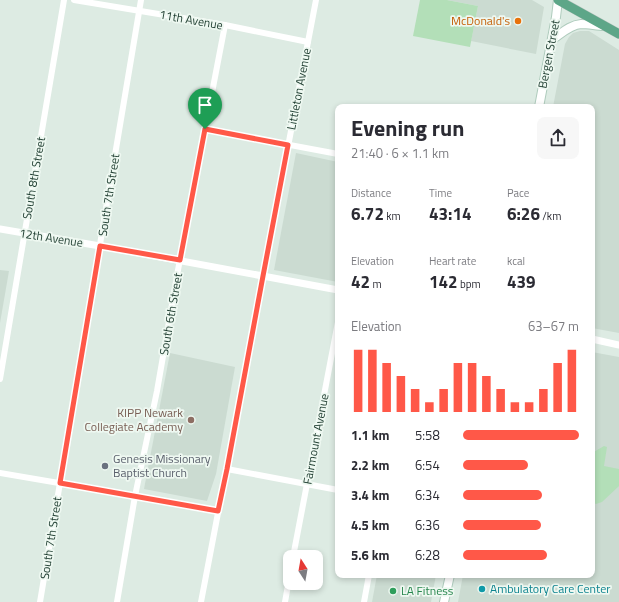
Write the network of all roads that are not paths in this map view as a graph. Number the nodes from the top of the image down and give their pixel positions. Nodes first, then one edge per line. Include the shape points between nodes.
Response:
1 (64, 0) edge
2 (74, 0) edge
3 (141, 0) edge
4 (316, 0) edge
5 (558, 0) edge
6 (139, 11) junction
7 (226, 26) junction
8 (605, 26) junction
9 (619, 34) edge
10 (553, 39) junction
11 (308, 42) junction
12 (541, 104) edge
13 (205, 129) junction
14 (288, 145) junction
15 (335, 153) edge
16 (0, 229) edge
17 (25, 234) junction
18 (100, 246) junction
19 (180, 260) junction
20 (263, 276) junction
21 (335, 289) edge
22 (335, 338) edge
23 (595, 340) edge
24 (619, 344) edge
25 (0, 379) edge
26 (227, 469) junction
27 (0, 473) edge
28 (60, 483) junction
29 (307, 484) junction
30 (335, 489) edge
31 (135, 496) junction
32 (218, 511) junction
33 (294, 550) edge
34 (368, 578) edge
35 (449, 578) edge
36 (287, 590) edge
37 (40, 602) edge
38 (117, 602) edge
39 (201, 602) edge
40 (285, 602) edge
41 (364, 602) edge
42 (444, 602) edge

1 - 17 street, South 8th Street
2 - 6 street, 11th Avenue
3 - 6 street, South 7th Street
4 - 11 street, Littleton Avenue
5 - 8 main road
5 - 10 main road, Bergen Street
6 - 7 street, 11th Avenue
6 - 18 street, South 7th Street
7 - 11 street, 11th Avenue
7 - 13 street, South 6th Street
8 - 9 main road
8 - 10 main road via 581,24
10 - 12 main road, Bergen Street
11 - 14 street, Littleton Avenue
13 - 14 street
13 - 19 street, South 6th Street
14 - 15 street
14 - 20 street, Littleton Avenue
16 - 17 street, 12th Avenue
17 - 18 street, 12th Avenue
17 - 25 street, South 8th Street
18 - 19 street, 12th Avenue
18 - 28 street, South 7th Street
19 - 20 street, 12th Avenue
19 - 31 street, South 6th Street
20 - 21 street, 12th Avenue
20 - 26 street, Littleton Avenue
22 - 29 street, Fairmount Avenue
23 - 24 street
26 - 29 street
26 - 32 street, Littleton Avenue
27 - 28 street
28 - 31 street
28 - 37 street, South 7th Street
29 - 30 street
29 - 33 street, Fairmount Avenue
31 - 32 street
31 - 38 street, South 6th Street
32 - 39 street, Littleton Avenue
34 - 41 street
35 - 42 main road
36 - 40 street

